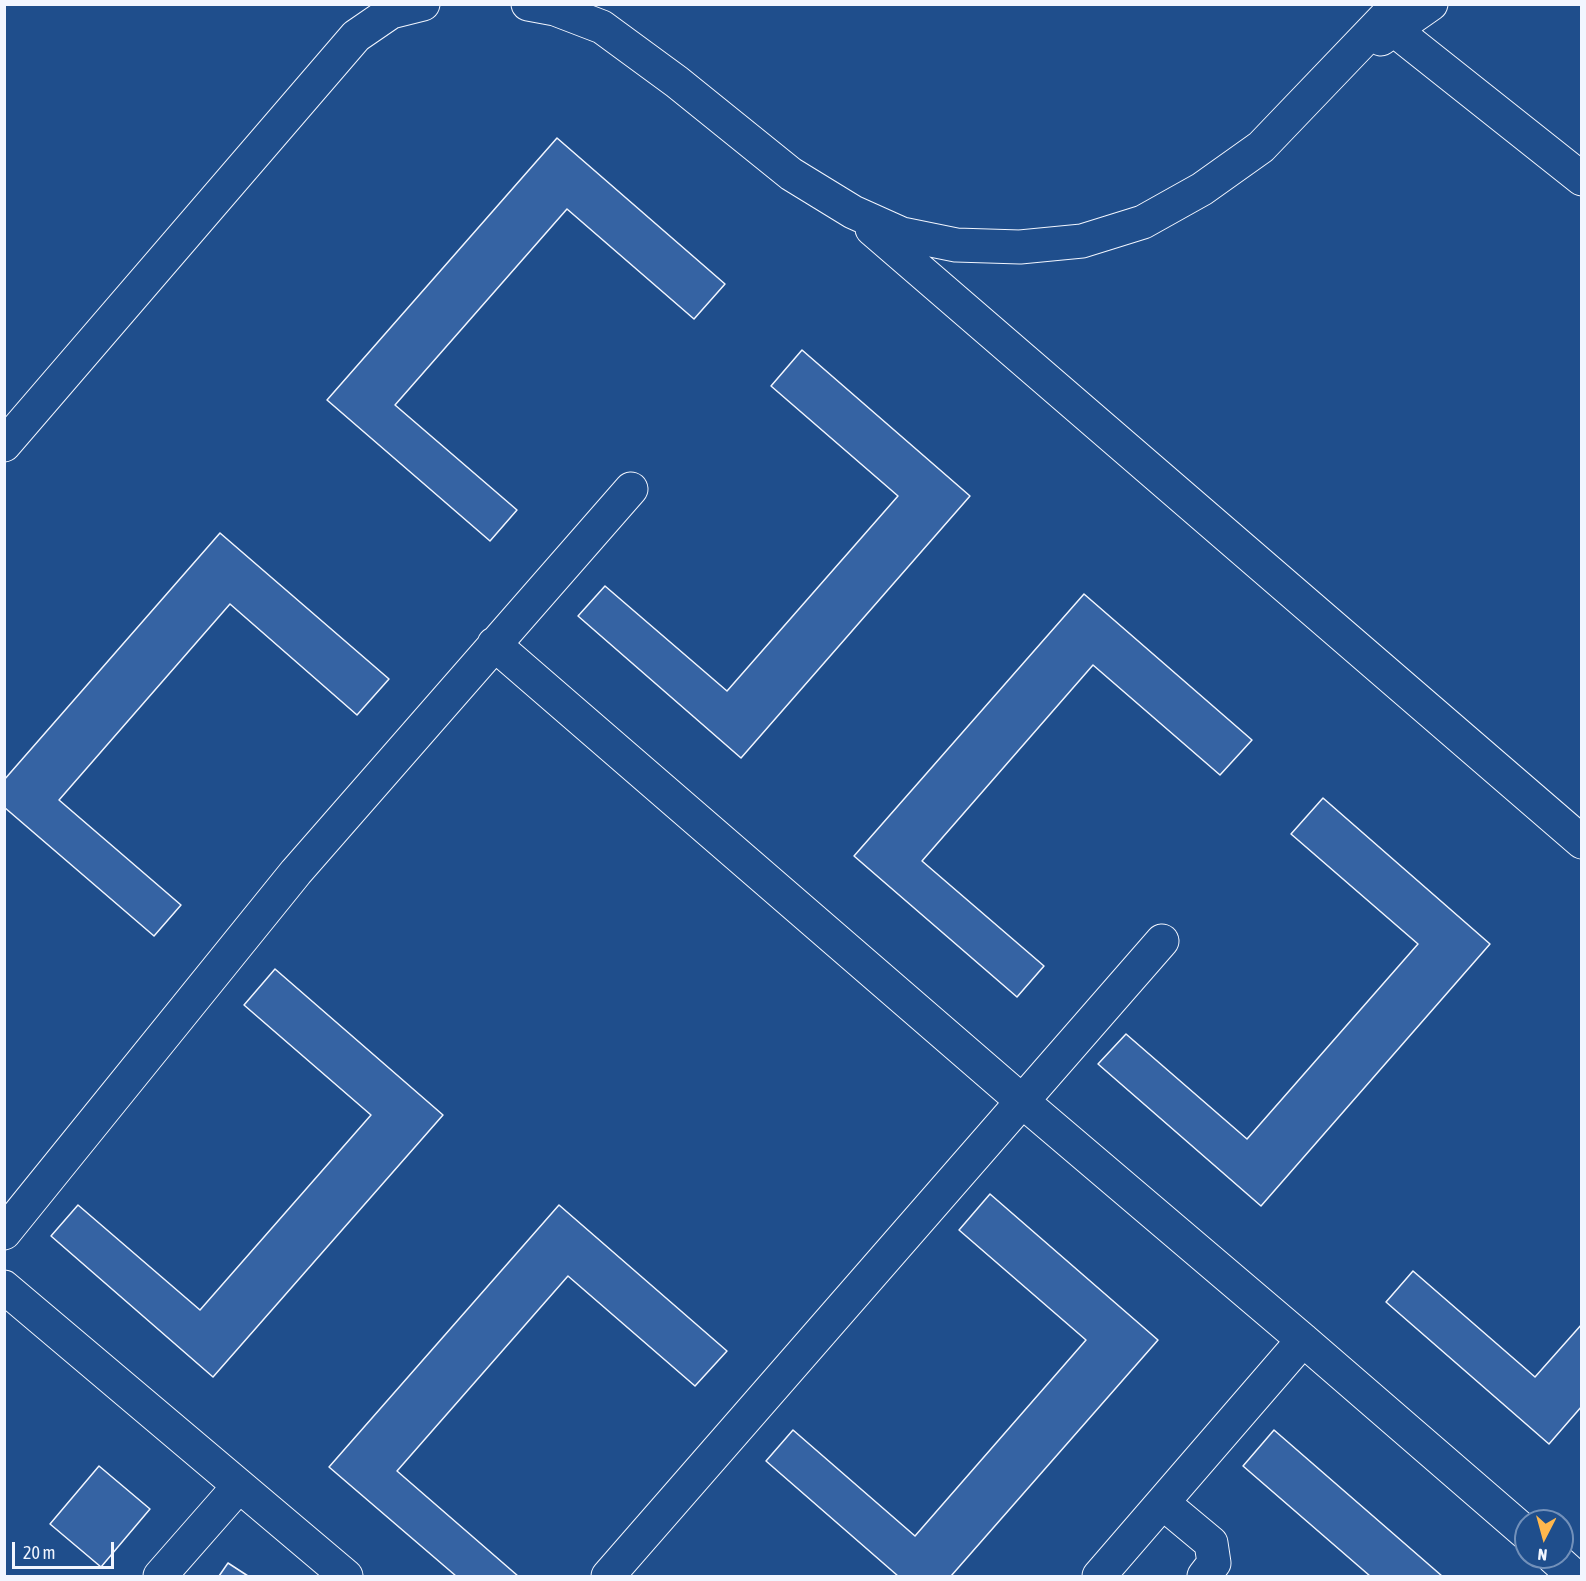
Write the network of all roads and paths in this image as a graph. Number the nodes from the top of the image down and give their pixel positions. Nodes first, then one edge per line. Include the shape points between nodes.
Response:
1 (423, 4) edge
2 (528, 4) edge
3 (1431, 4) edge
4 (1391, 19) edge
5 (1581, 179) edge
6 (853, 212) junction
7 (4, 445) edge
8 (631, 489) dead end
9 (494, 644) junction
10 (1581, 842) edge
11 (1162, 941) dead end
12 (1022, 1101) junction
13 (4, 1233) edge
14 (4, 1287) edge
15 (1303, 1340) junction
16 (239, 1486) junction
17 (1163, 1503) junction
18 (1514, 1523) edge
19 (160, 1576) edge
20 (346, 1576) edge
21 (608, 1576) edge
22 (1099, 1576) edge
23 (1204, 1576) edge

1 - 7 street via 391,12 356,36
2 - 6 street via 555,9 602,27 791,174
3 - 4 street
4 - 5 street
4 - 6 street via 1261,147 1202,189 1143,222 1082,241 1020,247 956,244 902,234
6 - 10 street
8 - 9 street
9 - 12 street
9 - 13 street via 296,872
11 - 12 street
12 - 15 street
12 - 21 street
14 - 16 street
15 - 17 street
15 - 18 street
16 - 19 street
16 - 20 street
17 - 22 street
17 - 23 street via 1211,1543 1214,1563

